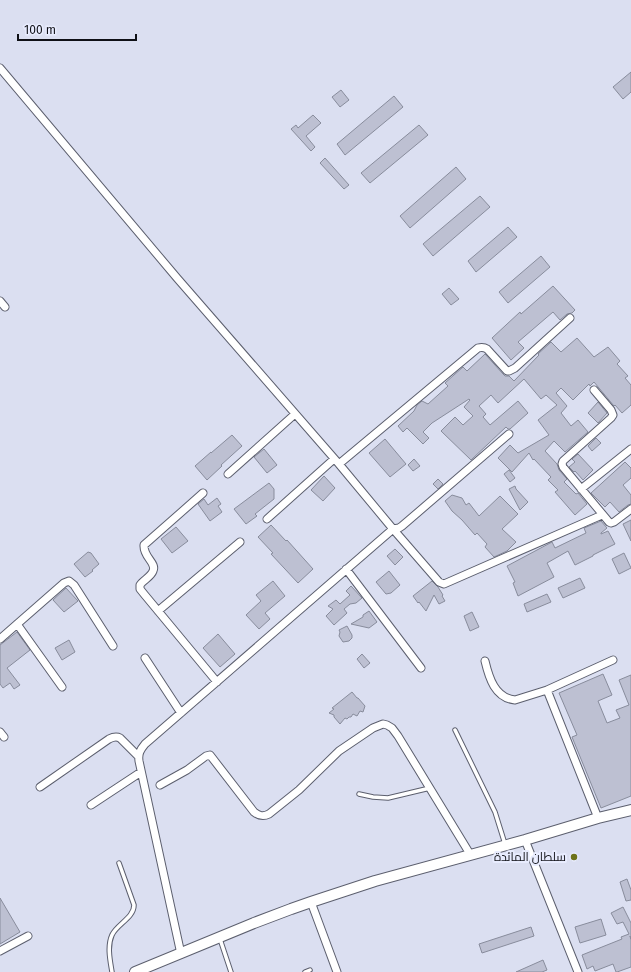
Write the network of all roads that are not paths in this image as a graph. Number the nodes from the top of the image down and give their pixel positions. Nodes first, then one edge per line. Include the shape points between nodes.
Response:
1 (0, 68) edge
2 (570, 318) dead end
3 (594, 390) dead end
4 (295, 414) junction
5 (509, 434) dead end
6 (631, 449) edge
7 (336, 462) junction
8 (228, 474) dead end
9 (581, 489) junction
10 (203, 493) dead end
11 (631, 509) edge
12 (602, 515) junction
13 (267, 519) dead end
14 (392, 529) junction
15 (240, 542) dead end
16 (346, 569) junction
17 (158, 611) junction
18 (18, 624) junction
19 (0, 639) edge
20 (113, 646) dead end
21 (145, 658) dead end
22 (614, 660) dead end
23 (485, 661) dead end
24 (421, 668) dead end
25 (217, 682) junction
26 (62, 686) dead end
27 (547, 690) junction
28 (181, 713) junction
29 (455, 730) dead end
30 (138, 756) junction
31 (141, 772) junction
32 (160, 785) dead end
33 (40, 788) dead end
34 (430, 788) junction
35 (359, 794) dead end
36 (91, 805) dead end
37 (631, 810) edge
38 (598, 818) junction
39 (525, 840) junction
40 (505, 845) junction
41 (470, 854) junction
42 (119, 863) dead end
43 (311, 902) junction
44 (28, 936) dead end
45 (219, 938) junction
46 (0, 951) edge
47 (181, 954) junction
48 (310, 970) dead end
49 (141, 971) edge
50 (112, 972) edge
51 (231, 972) edge
52 (305, 972) edge
53 (337, 972) edge
54 (578, 972) edge

1 - 4 street
2 - 7 street via 509,372 487,349 478,348
3 - 9 street via 612,410 612,418 562,464
4 - 7 street
4 - 8 street
5 - 14 street via 402,526
6 - 9 street
7 - 13 street
7 - 14 street
9 - 12 street
10 - 17 street via 144,545 154,570 142,582 140,589
11 - 12 street via 611,523
12 - 14 street via 444,584 439,582
14 - 16 street
15 - 17 street
16 - 24 street
16 - 25 street
17 - 25 street
18 - 19 street
18 - 20 street via 69,581
18 - 26 street
21 - 28 street
22 - 27 street
23 - 27 street via 489,677 495,687 499,693 510,699 515,700
25 - 28 street
27 - 38 street
28 - 30 street via 145,744
29 - 40 lane via 496,812
30 - 31 street
30 - 33 street via 120,738 114,737
31 - 36 street
31 - 47 street
32 - 34 street via 210,755 254,812 265,816 299,790 339,751 383,724 392,728
34 - 35 lane via 388,798
34 - 41 street
37 - 38 main road
38 - 39 main road
39 - 40 main road
39 - 54 street
40 - 41 main road
41 - 43 main road
42 - 50 lane via 134,909 112,932 109,943
43 - 45 main road
43 - 53 street
44 - 46 street
45 - 47 main road
45 - 51 lane
47 - 49 main road
48 - 52 lane

